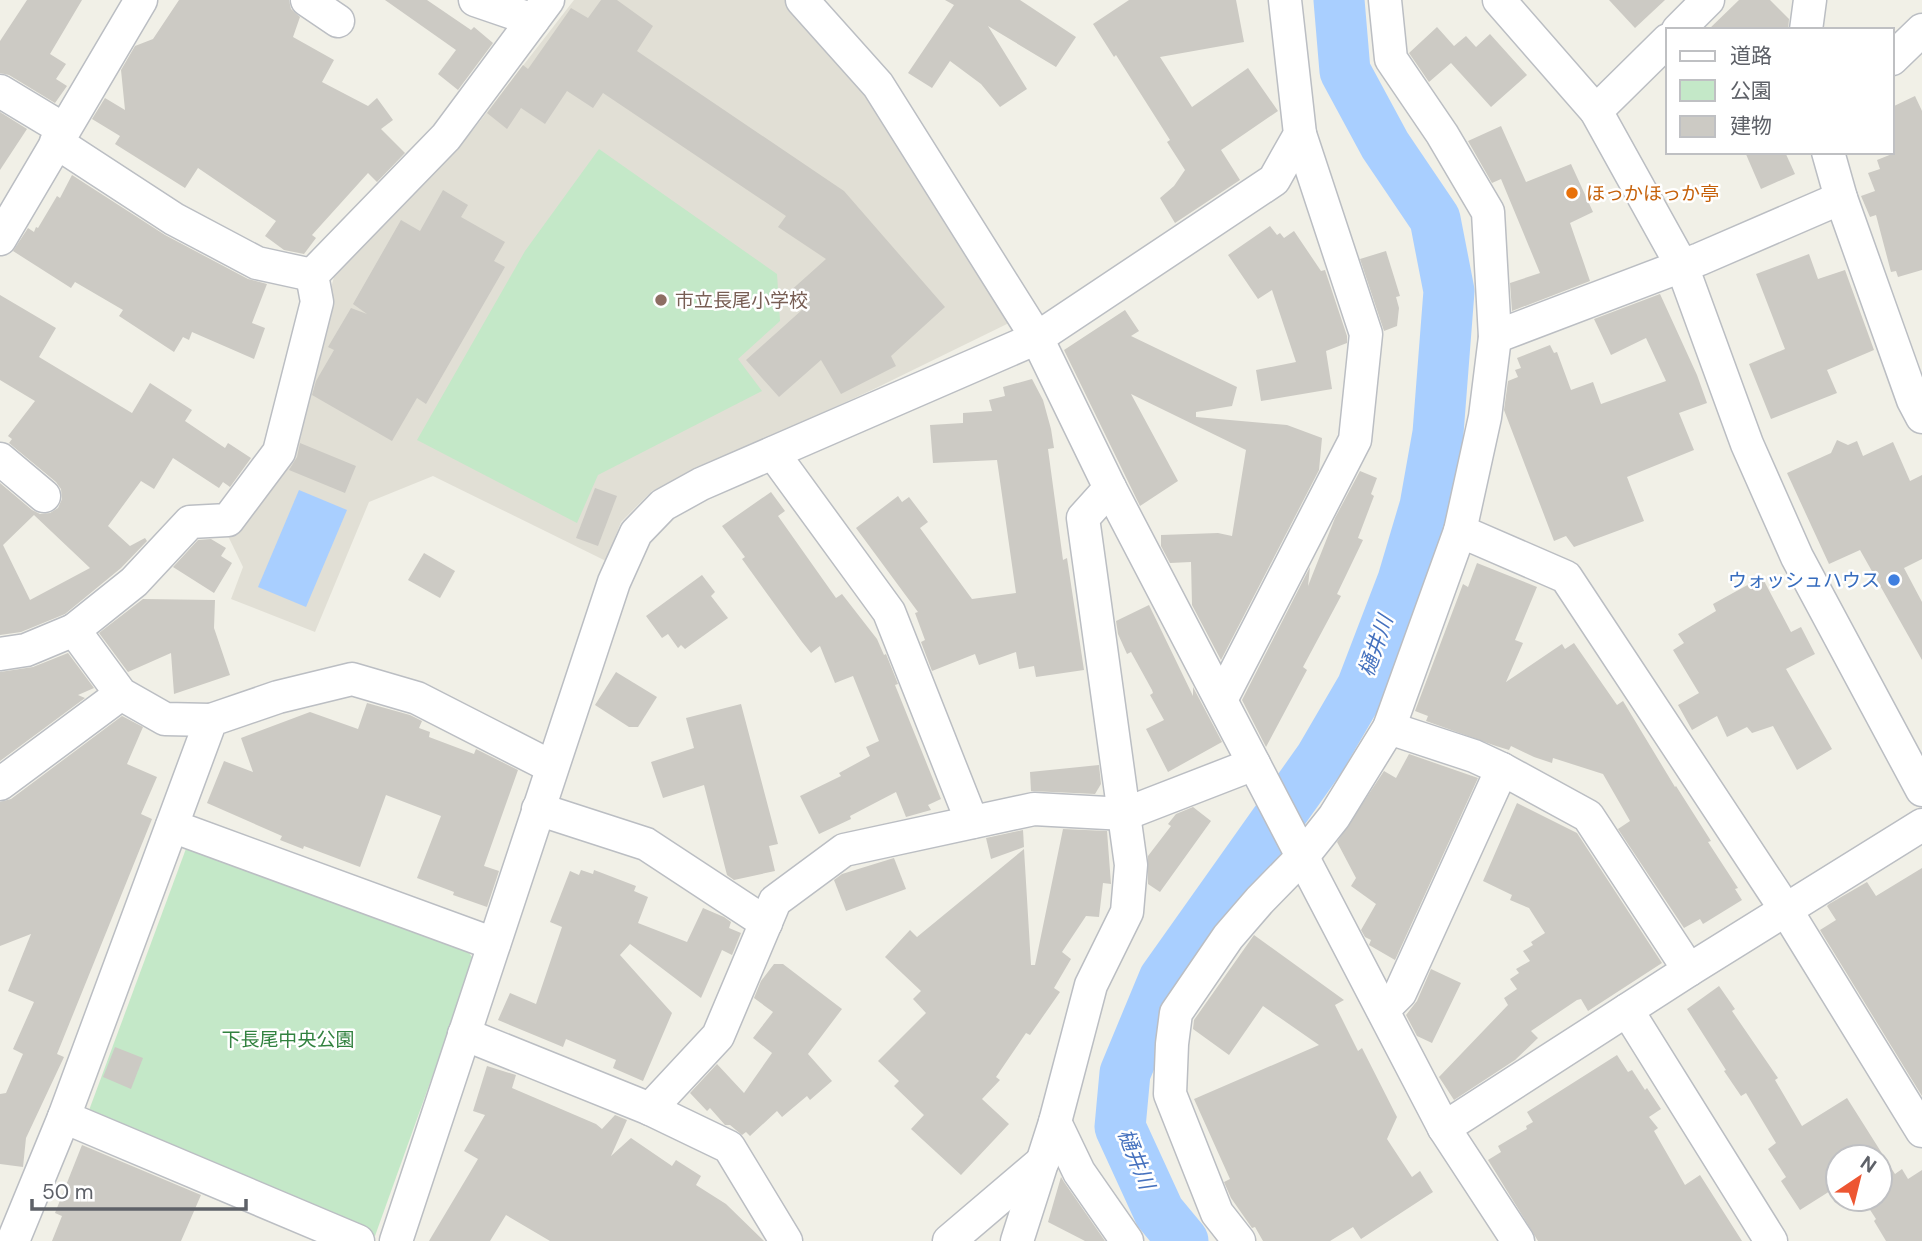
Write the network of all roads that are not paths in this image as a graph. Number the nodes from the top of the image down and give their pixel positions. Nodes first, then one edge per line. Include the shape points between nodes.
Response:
1 (141, 0) edge
2 (307, 0) edge
3 (475, 0) edge
4 (802, 0) edge
5 (1285, 0) edge
6 (1385, 0) edge
7 (1499, 0) edge
8 (1709, 0) edge
9 (1810, 0) edge
10 (540, 10) edge
11 (338, 21) dead end
12 (1680, 28) edge
13 (1806, 28) edge
14 (1922, 30) edge
15 (1666, 42) edge
16 (1894, 57) edge
17 (0, 91) edge
18 (1597, 111) junction
19 (1300, 134) junction
20 (59, 136) junction
21 (1829, 154) edge
22 (1841, 198) junction
23 (0, 239) edge
24 (1682, 266) junction
25 (312, 275) junction
26 (1495, 337) junction
27 (1037, 338) junction
28 (1922, 417) edge
29 (773, 453) junction
30 (0, 459) edge
31 (1110, 488) junction
32 (44, 495) dead end
33 (1460, 531) junction
34 (74, 629) junction
35 (0, 654) edge
36 (121, 694) junction
37 (1220, 700) junction
38 (211, 720) junction
39 (1389, 728) junction
40 (552, 767) junction
41 (1502, 769) junction
42 (1260, 773) junction
43 (0, 785) edge
44 (1922, 790) edge
45 (538, 808) junction
46 (1125, 814) junction
47 (972, 822) junction
48 (1922, 825) edge
49 (172, 826) junction
50 (1299, 848) junction
51 (1786, 910) junction
52 (766, 923) junction
53 (494, 944) junction
54 (1689, 970) junction
55 (1383, 1010) junction
56 (1627, 1010) junction
57 (464, 1034) junction
58 (650, 1109) junction
59 (64, 1117) junction
60 (1055, 1122) junction
61 (1444, 1128) junction
62 (1922, 1131) edge
63 (1043, 1161) junction
64 (13, 1241) edge
65 (358, 1241) edge
66 (396, 1241) edge
67 (786, 1241) edge
68 (949, 1241) edge
69 (1017, 1241) edge
70 (1127, 1241) edge
71 (1239, 1241) edge
72 (1518, 1241) edge
73 (1770, 1241) edge

1 - 20 street
2 - 11 street
3 - 10 street
4 - 27 street via 878,85
5 - 19 street
6 - 26 street via 1391,59 1488,212
7 - 18 street
8 - 12 street
9 - 13 street
10 - 25 street via 446,137
14 - 16 street
15 - 18 street
17 - 20 street
18 - 24 street
19 - 27 street via 1274,180
19 - 37 street via 1366,334 1355,440
20 - 23 street
20 - 25 street via 174,219 257,263
21 - 22 street
22 - 24 street
22 - 28 street
24 - 26 street
24 - 44 street via 1747,444 1797,557
25 - 34 street via 317,302 279,452 228,520 190,522 134,582
26 - 33 street via 1485,417
27 - 29 street
27 - 31 street
29 - 40 street via 663,505 636,533 614,582
29 - 47 street via 889,612
30 - 32 street
31 - 37 street
31 - 46 street via 1083,518
33 - 39 street
33 - 51 street via 1566,577
34 - 35 street via 26,650
34 - 36 street
36 - 38 street via 165,719
36 - 43 street
37 - 42 street
38 - 40 street via 352,679 417,698
38 - 49 street
39 - 41 street
39 - 50 street via 1334,817
40 - 45 street
41 - 54 street via 1588,816
41 - 55 street via 1401,993
42 - 46 street
42 - 50 street
45 - 52 street via 646,844
45 - 53 street
46 - 47 street via 1034,809
46 - 60 street via 1130,865 1127,912 1091,985
47 - 52 street via 844,850 775,901
48 - 51 street
49 - 53 street
49 - 59 street
50 - 55 street
50 - 71 street via 1228,937 1176,1013 1170,1094 1217,1213
51 - 54 street
51 - 62 street
52 - 58 street via 719,1036
53 - 57 street
54 - 56 street
55 - 61 street
56 - 61 street
56 - 73 street
57 - 58 street
57 - 66 street
58 - 67 street via 729,1147
59 - 64 street
59 - 65 street
60 - 63 street
60 - 70 street via 1079,1172
61 - 72 street
63 - 68 street
63 - 69 street

